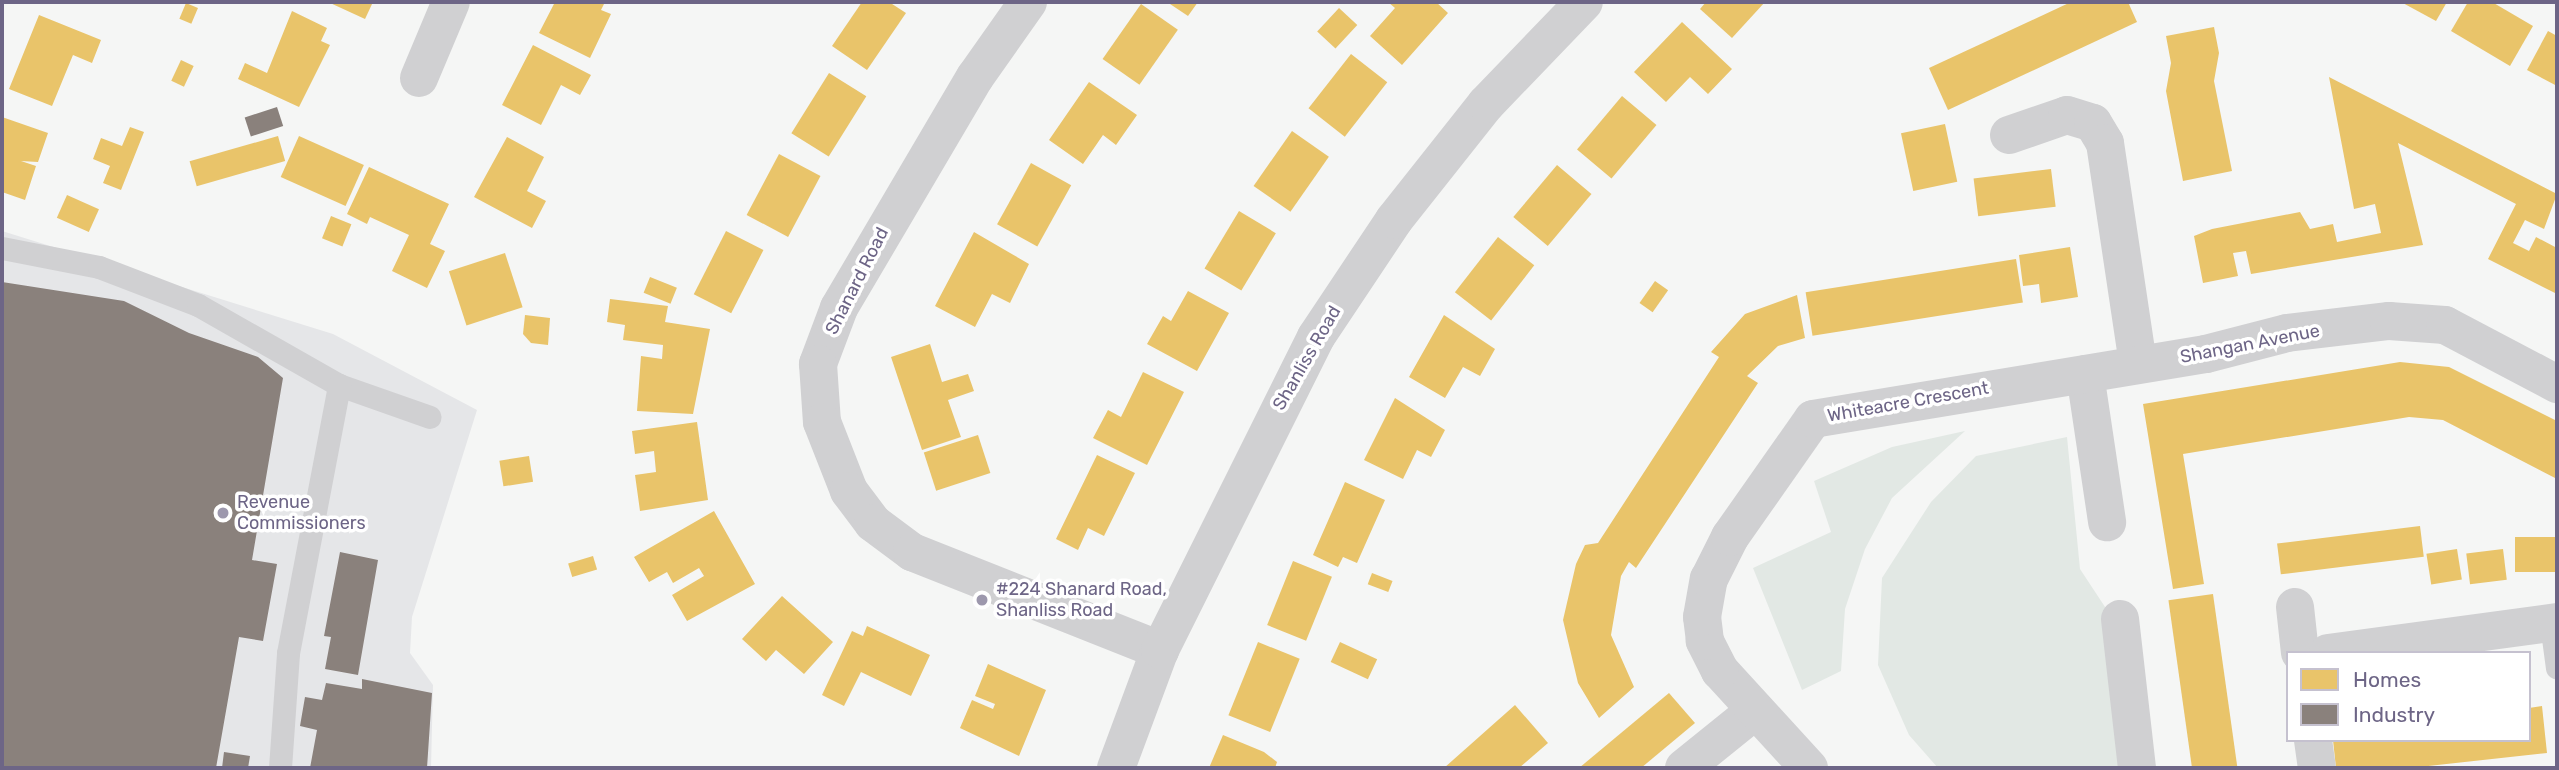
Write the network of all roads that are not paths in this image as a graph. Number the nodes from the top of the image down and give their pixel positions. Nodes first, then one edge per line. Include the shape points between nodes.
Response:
1 (451, 2) edge
2 (1028, 2) edge
3 (1584, 2) edge
4 (419, 78) dead end
5 (2010, 135) dead end
6 (2, 248) edge
7 (2138, 364) junction
8 (2085, 374) junction
9 (2557, 384) edge
10 (339, 385) junction
11 (430, 418) dead end
12 (2107, 522) dead end
13 (2295, 607) dead end
14 (2120, 619) dead end
15 (2554, 622) edge
16 (1160, 650) junction
17 (2300, 651) edge
18 (2343, 651) edge
19 (2557, 668) edge
20 (1756, 710) junction
21 (2313, 742) edge
22 (280, 768) edge
23 (1116, 768) edge
24 (1685, 768) edge
25 (1810, 768) edge
26 (2137, 768) edge
27 (2317, 768) edge

1 - 4 street
2 - 16 street, Shanard Road via 975,77 839,308 818,365 822,422 849,491 873,523 912,552
3 - 16 street, Shanliss Road via 1486,104 1394,220 1316,337
5 - 7 street via 2067,116 2093,123 2105,143
6 - 10 lane via 99,267 198,305
7 - 8 street, Whiteacre Crescent
7 - 9 street, Shangan Avenue via 2287,333 2389,321 2445,325
8 - 12 street
8 - 20 street, Whiteacre Crescent via 1813,419 1730,537 1709,579 1704,641 1720,671
10 - 11 lane
10 - 22 lane via 288,653
13 - 17 street
14 - 26 street
15 - 18 street
15 - 19 lane
16 - 23 street, Shanliss Road
20 - 24 street
20 - 25 street, Whiteacre Crescent
21 - 27 street

